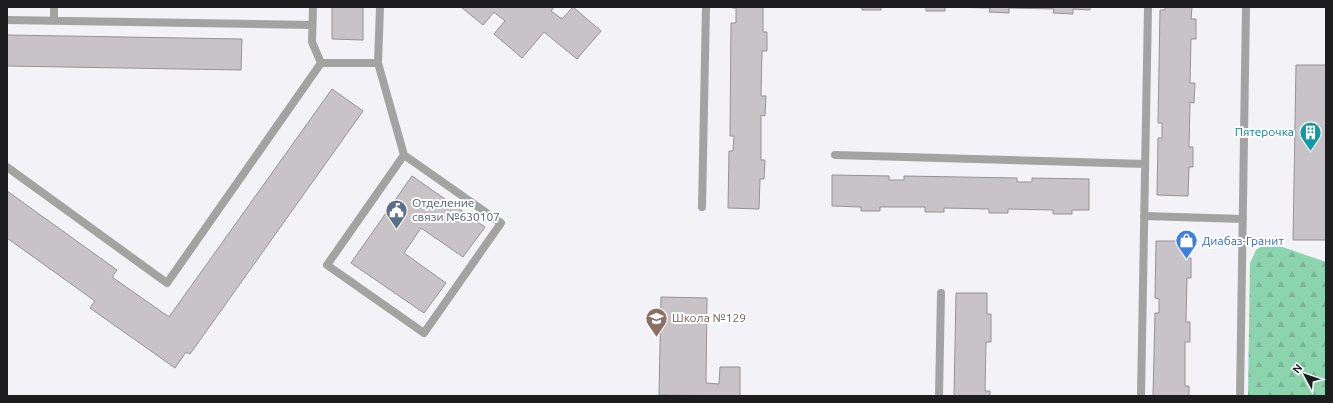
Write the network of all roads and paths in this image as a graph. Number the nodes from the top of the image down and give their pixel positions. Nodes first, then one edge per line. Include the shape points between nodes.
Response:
1 (54, 7) edge
2 (313, 7) edge
3 (380, 7) edge
4 (706, 7) edge
5 (1148, 7) edge
6 (1246, 7) edge
7 (7, 20) edge
8 (54, 20) junction
9 (312, 24) junction
10 (378, 63) junction
11 (321, 64) junction
12 (404, 154) junction
13 (835, 155) dead end
14 (1145, 164) junction
15 (7, 167) edge
16 (702, 206) dead end
17 (1144, 216) junction
18 (1243, 220) junction
19 (941, 293) dead end
20 (939, 396) edge
21 (1141, 396) edge
22 (1240, 396) edge

1 - 8 lane
2 - 9 lane
3 - 10 lane
4 - 16 lane
5 - 14 lane
6 - 18 lane
7 - 8 lane
8 - 9 lane
9 - 11 lane via 312,42
10 - 11 lane
10 - 12 lane
11 - 15 lane via 167,283
12 - 12 lane via 327,264 424,333 501,223
13 - 14 lane
14 - 17 lane
17 - 18 lane
17 - 21 lane
18 - 22 lane
19 - 20 lane

